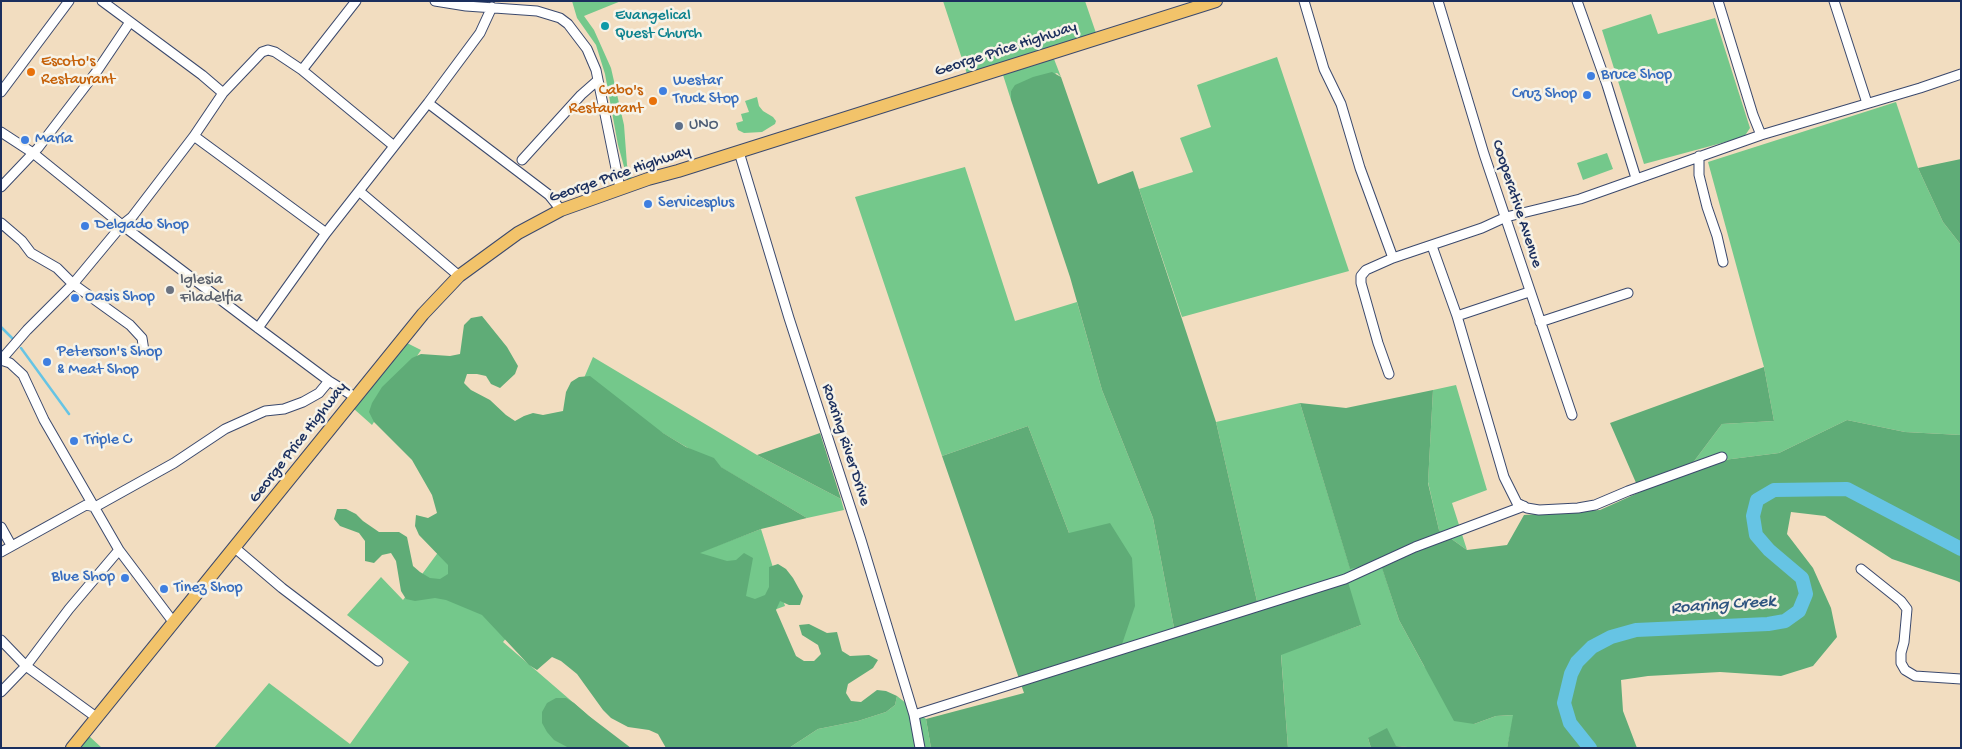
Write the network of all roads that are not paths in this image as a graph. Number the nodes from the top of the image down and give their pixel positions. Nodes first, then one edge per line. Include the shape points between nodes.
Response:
1 (69, 1) edge
2 (102, 1) edge
3 (356, 1) edge
4 (435, 1) edge
5 (1216, 1) edge
6 (1304, 1) edge
7 (1438, 1) edge
8 (1577, 1) edge
9 (1718, 1) edge
10 (1834, 1) edge
11 (492, 7) junction
12 (130, 22) junction
13 (302, 70) junction
14 (1961, 74) edge
15 (598, 80) junction
16 (1, 92) edge
17 (223, 93) junction
18 (428, 103) junction
19 (1868, 103) junction
20 (1, 132) edge
21 (1761, 135) junction
22 (194, 136) junction
23 (394, 146) junction
24 (739, 152) junction
25 (33, 153) junction
26 (1699, 156) junction
27 (522, 160) dead end
28 (1636, 178) junction
29 (1, 187) edge
30 (620, 188) junction
31 (360, 191) junction
32 (561, 210) junction
33 (1506, 217) junction
34 (1, 223) edge
35 (122, 225) junction
36 (326, 233) junction
37 (1432, 246) junction
38 (1393, 258) junction
39 (1723, 262) dead end
40 (460, 276) junction
41 (73, 284) junction
42 (1529, 292) junction
43 (1628, 292) dead end
44 (1457, 316) junction
45 (1540, 322) junction
46 (258, 328) junction
47 (144, 351) dead end
48 (1, 360) edge
49 (1389, 374) dead end
50 (329, 381) junction
51 (355, 397) junction
52 (1572, 415) dead end
53 (1722, 457) dead end
54 (1524, 506) junction
55 (95, 507) junction
56 (1, 527) edge
57 (11, 545) junction
58 (235, 548) junction
59 (119, 550) junction
60 (1, 552) edge
61 (1860, 570) dead end
62 (174, 623) junction
63 (1, 640) edge
64 (378, 661) dead end
65 (26, 666) junction
66 (1961, 679) edge
67 (1, 692) edge
68 (914, 715) junction
69 (96, 717) junction
70 (72, 748) edge
71 (920, 748) edge

1 - 16 street
2 - 12 street
3 - 13 street
4 - 11 street
5 - 24 highway, George Price Highway
6 - 38 street via 1324,69 1341,104
7 - 33 street, Cooperative Avenue
8 - 28 street
9 - 21 street
10 - 19 street
11 - 15 street via 537,11 564,21 587,49
11 - 18 street via 480,33
12 - 17 street
12 - 25 street via 97,72
13 - 17 street via 268,50 257,56
13 - 23 street
14 - 19 street
15 - 27 street via 580,95
15 - 30 street
17 - 22 street
18 - 23 street
18 - 32 street via 549,196
19 - 21 street
20 - 25 street
21 - 26 street
22 - 35 street via 132,217
22 - 36 street
23 - 31 street
24 - 30 highway, George Price Highway
24 - 68 street, Roaring River Drive
25 - 29 street
25 - 35 street
26 - 28 street
26 - 39 street via 1699,174
28 - 33 street via 1580,199
30 - 32 highway, George Price Highway
31 - 36 street
31 - 40 street
32 - 40 highway, George Price Highway via 511,238
33 - 37 street
33 - 42 street, Cooperative Avenue
34 - 41 street via 31,253 57,268
35 - 41 street
35 - 46 street
36 - 46 street
37 - 38 street
37 - 44 street
38 - 49 street via 1366,270 1361,276
40 - 51 highway, George Price Highway via 423,314
41 - 47 street via 138,332
41 - 48 street
42 - 44 street
42 - 45 street, Cooperative Avenue
43 - 45 street
44 - 54 street via 1504,477 1517,503
45 - 52 street, Cooperative Avenue
46 - 50 street
48 - 55 street via 10,363 23,375 44,420
50 - 51 street
50 - 55 street via 319,393 303,402 265,411 225,429 174,463
51 - 58 highway, George Price Highway
53 - 54 street via 1595,505 1539,510
54 - 68 street via 1415,547 1345,579
55 - 57 street via 86,505
55 - 59 street
56 - 57 street
57 - 60 street
58 - 62 highway, George Price Highway
58 - 64 street
59 - 62 street
59 - 65 street
61 - 66 street via 1907,609 1901,653 1905,670 1915,676
62 - 69 highway, George Price Highway
63 - 65 street
65 - 67 street
65 - 69 street
68 - 71 street, Roaring River Drive
69 - 70 highway, George Price Highway

